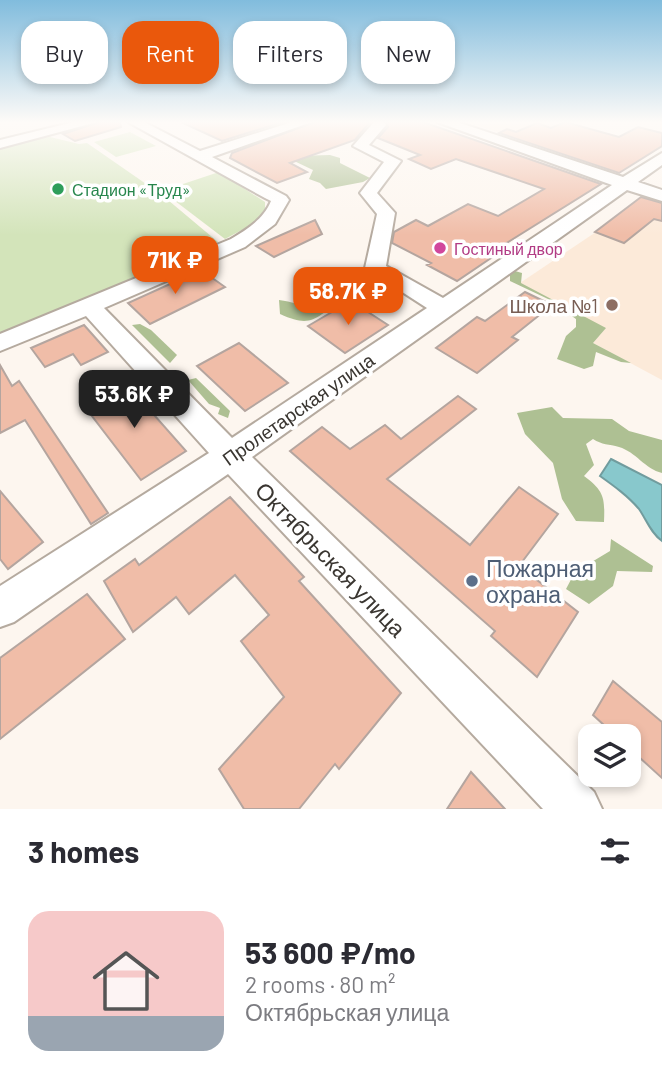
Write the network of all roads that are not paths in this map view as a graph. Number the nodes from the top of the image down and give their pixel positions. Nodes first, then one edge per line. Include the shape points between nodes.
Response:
1 (207, 160) edge
2 (390, 160) edge
3 (556, 160) edge
4 (659, 160) edge
5 (623, 183) junction
6 (662, 195) edge
7 (89, 306) junction
8 (442, 307) junction
9 (0, 343) edge
10 (230, 456) junction
11 (0, 608) edge
12 (577, 809) edge

1 - 7 street via 280,200 276,214 238,243
2 - 8 street via 368,193 386,213 375,268
3 - 5 street
4 - 5 street, Пролетарская улица
5 - 6 street
5 - 8 street, Пролетарская улица
7 - 9 street
7 - 10 street, Октябрьская улица
8 - 10 street, Пролетарская улица
10 - 11 street, Пролетарская улица
10 - 12 street, Октябрьская улица

